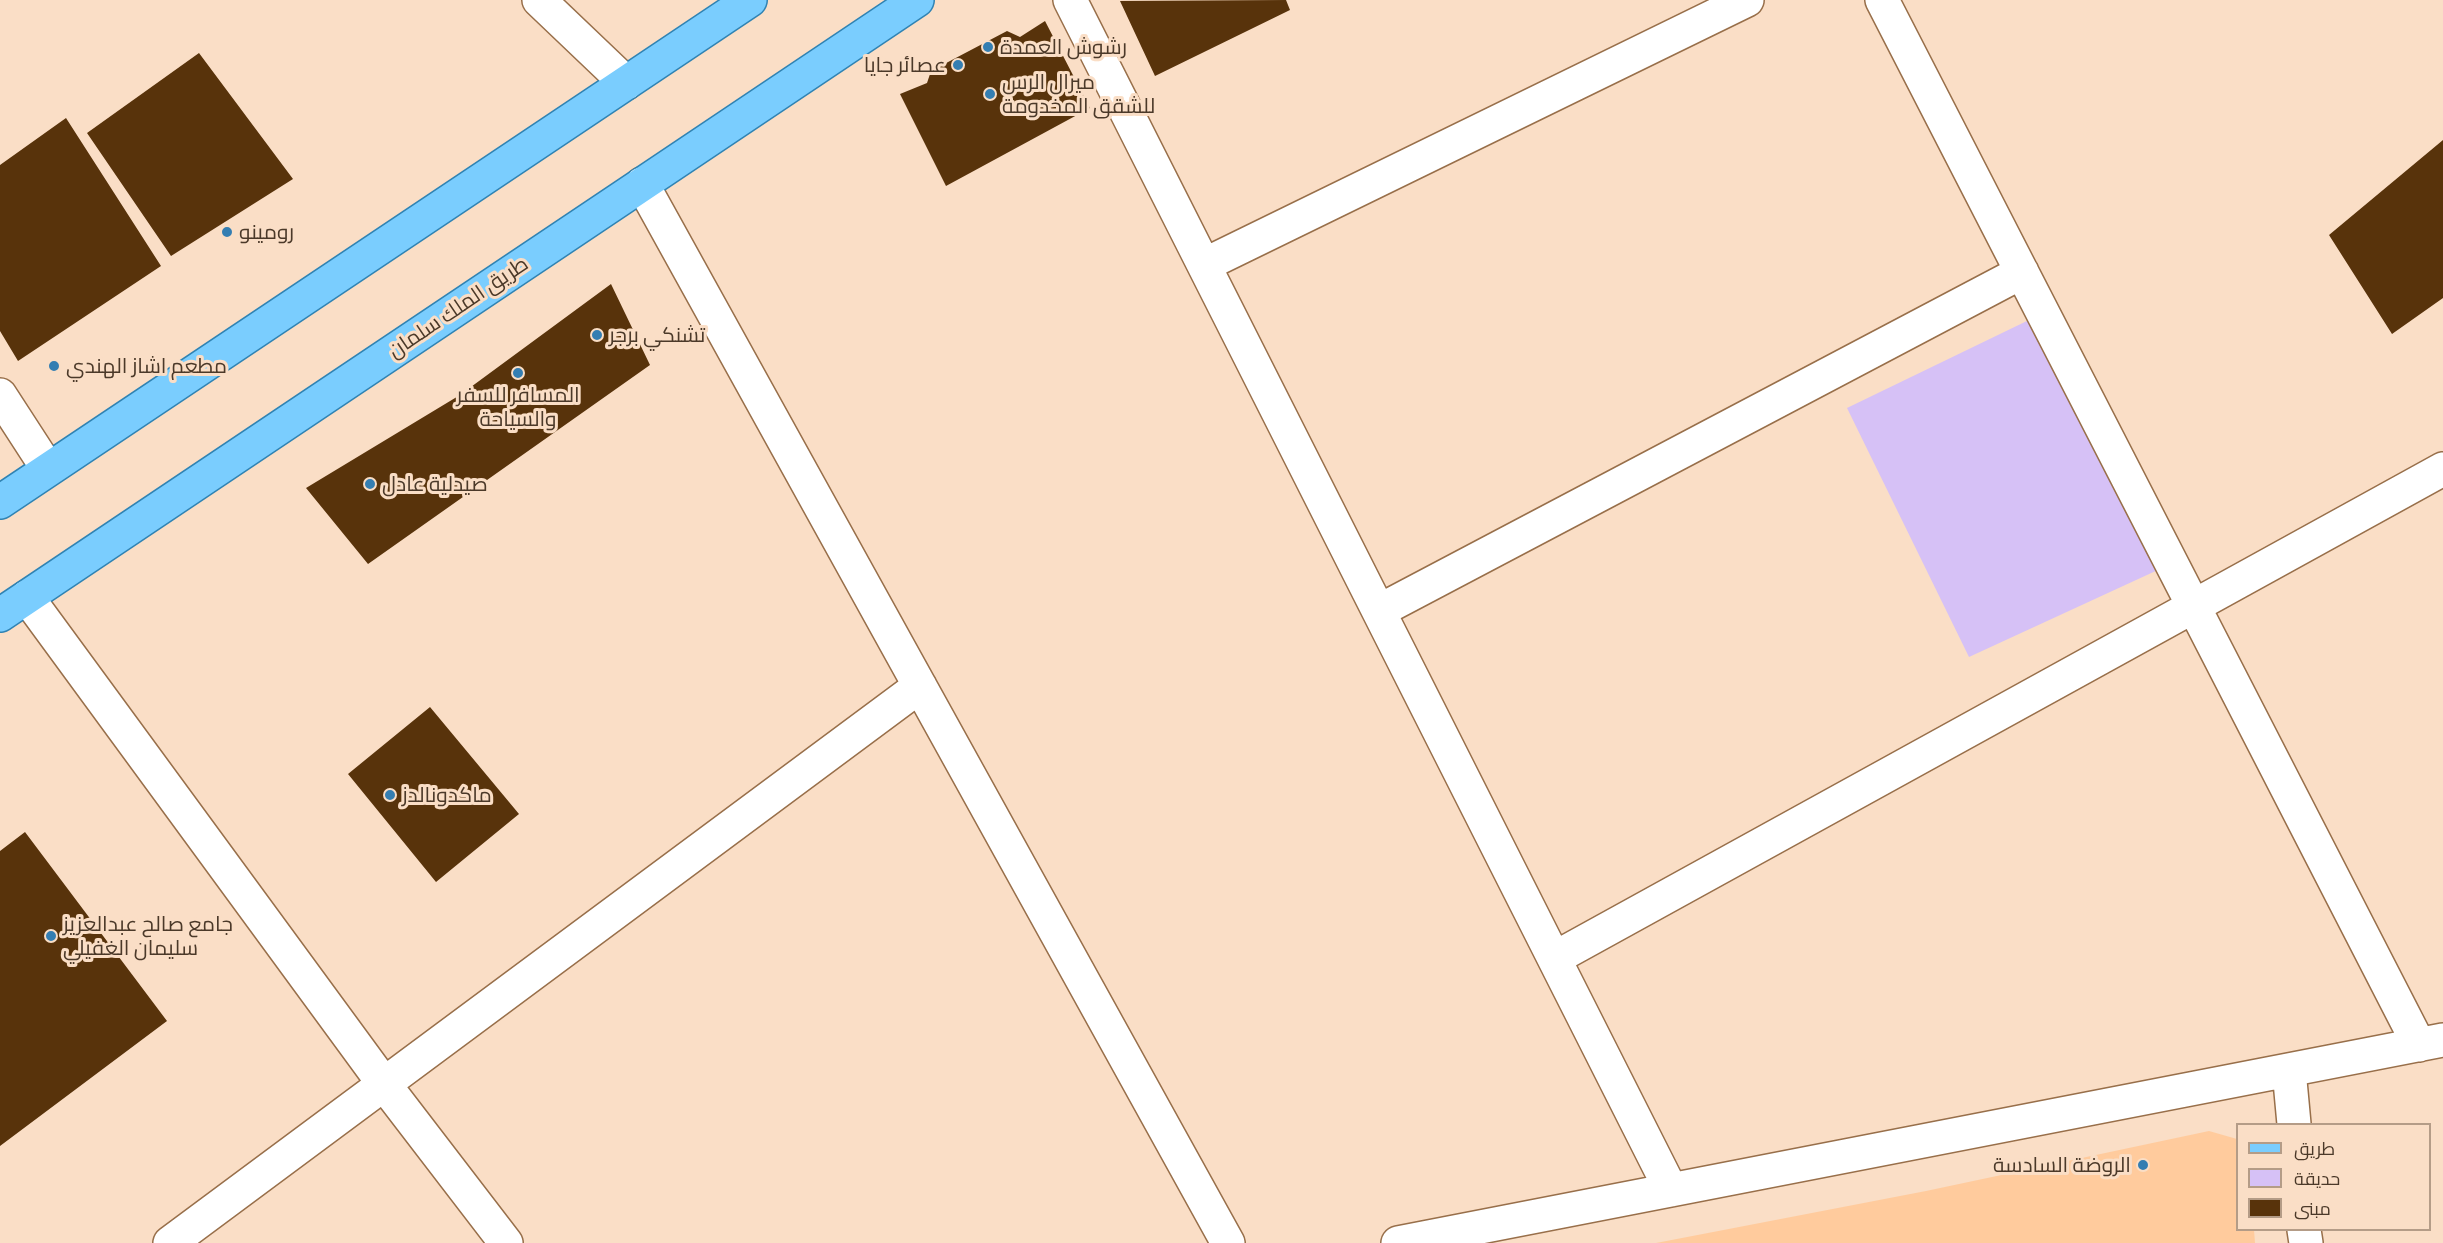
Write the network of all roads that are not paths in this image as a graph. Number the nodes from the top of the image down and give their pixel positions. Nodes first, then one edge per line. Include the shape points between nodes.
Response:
1 (539, 0) edge
2 (750, 0) edge
3 (917, 0) edge
4 (1070, 0) edge
5 (1747, 0) edge
6 (1882, 0) edge
7 (626, 83) junction
8 (642, 184) junction
9 (1204, 265) junction
10 (2022, 272) junction
11 (0, 395) edge
12 (48, 469) junction
13 (2443, 470) edge
14 (0, 502) edge
15 (27, 597) junction
16 (2194, 606) junction
17 (1379, 611) junction
18 (0, 615) edge
19 (920, 686) junction
20 (1555, 958) junction
21 (2431, 1042) edge
22 (2289, 1070) junction
23 (384, 1084) junction
24 (2294, 1123) edge
25 (1671, 1190) junction
26 (170, 1243) edge
27 (506, 1243) edge
28 (1228, 1243) edge
29 (1398, 1243) edge

1 - 7 street
2 - 7 main road
3 - 8 main road, طريق الملك سلمان
4 - 9 street
5 - 9 street
6 - 10 street
7 - 12 main road
8 - 15 main road, طريق الملك سلمان
8 - 19 street
9 - 17 street
10 - 16 street
10 - 17 street
11 - 12 street
12 - 14 main road
13 - 16 street
15 - 18 main road, طريق الملك سلمان
15 - 23 street
16 - 20 street
16 - 21 street
17 - 20 street
19 - 23 street
19 - 28 street
20 - 25 street
21 - 22 street
22 - 24 street
22 - 25 street
23 - 26 street
23 - 27 street
25 - 29 street

